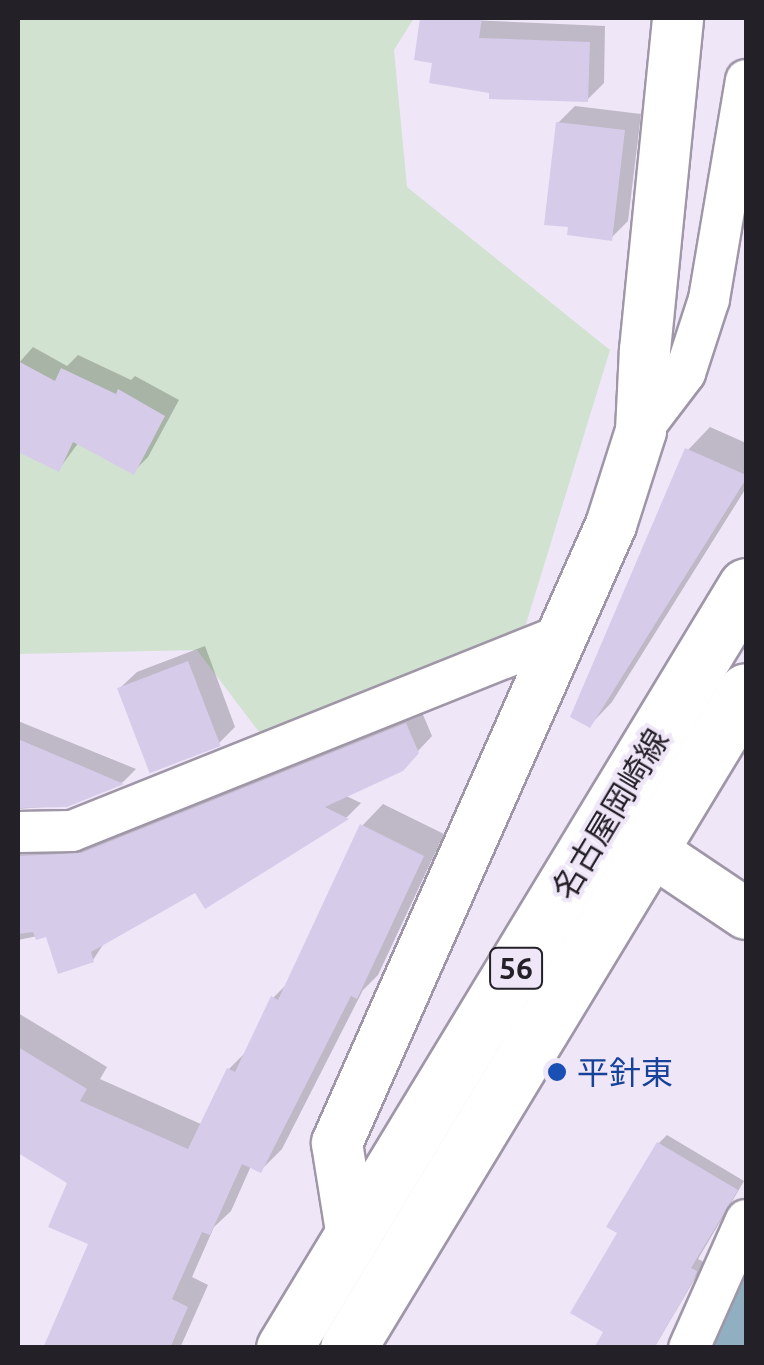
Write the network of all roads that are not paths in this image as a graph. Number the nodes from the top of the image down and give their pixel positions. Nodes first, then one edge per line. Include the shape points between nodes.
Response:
1 (678, 18) edge
2 (746, 80) edge
3 (641, 430) junction
4 (746, 586) edge
5 (564, 634) junction
6 (746, 691) edge
7 (604, 818) junction
8 (18, 832) edge
9 (650, 851) junction
10 (746, 914) edge
11 (746, 1220) edge
12 (352, 1237) junction
13 (284, 1348) edge
14 (348, 1348) edge
15 (689, 1348) edge

1 - 3 street
2 - 3 street via 709,299 685,373
3 - 5 street via 612,525
4 - 7 main road, 名古屋岡崎線 / 56
5 - 8 street via 72,831
5 - 12 street via 337,1143
6 - 9 main road, 名古屋岡崎線 / 56
7 - 9 street
7 - 12 main road, 名古屋岡崎線 / 56
9 - 10 street
9 - 14 main road, 名古屋岡崎線 / 56
11 - 15 street
12 - 13 main road, 名古屋岡崎線 / 56

